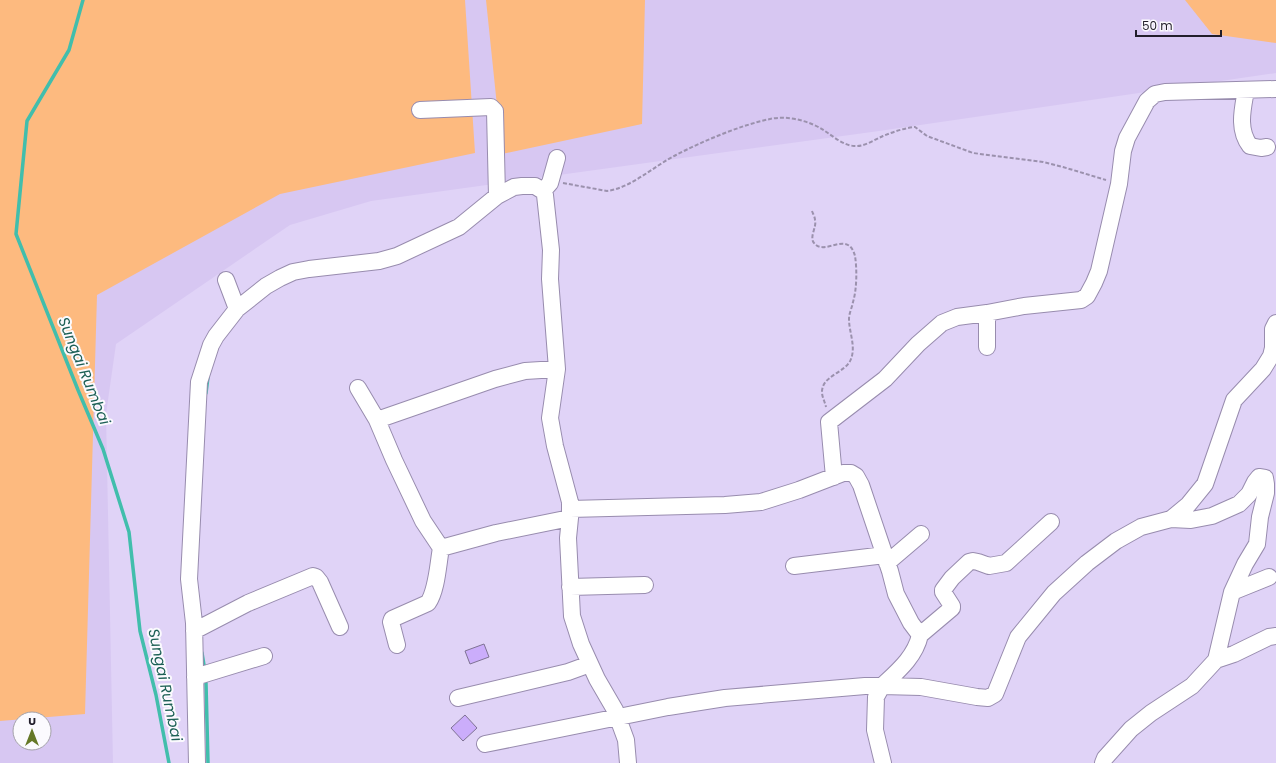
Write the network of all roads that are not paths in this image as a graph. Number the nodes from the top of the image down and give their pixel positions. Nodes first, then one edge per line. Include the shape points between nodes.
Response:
1 (1276, 89) edge
2 (1246, 90) junction
3 (420, 110) dead end
4 (1267, 147) dead end
5 (557, 158) dead end
6 (547, 187) junction
7 (497, 196) junction
8 (226, 280) dead end
9 (237, 309) junction
10 (987, 313) junction
11 (1276, 323) edge
12 (987, 347) dead end
13 (557, 369) junction
14 (358, 388) dead end
15 (377, 420) junction
16 (834, 476) junction
17 (570, 514) junction
18 (1171, 519) junction
19 (1051, 522) dead end
20 (921, 534) dead end
21 (441, 548) junction
22 (886, 559) junction
23 (794, 566) dead end
24 (1269, 577) dead end
25 (645, 584) dead end
26 (570, 587) junction
27 (1232, 592) junction
28 (340, 627) dead end
29 (194, 631) junction
30 (920, 635) junction
31 (1276, 636) edge
32 (396, 646) dead end
33 (264, 656) dead end
34 (1216, 660) junction
35 (590, 664) junction
36 (195, 677) junction
37 (882, 686) junction
38 (458, 698) dead end
39 (618, 718) junction
40 (485, 744) dead end
41 (197, 763) edge
42 (628, 763) edge
43 (884, 763) edge
44 (1103, 763) edge

1 - 2 street
2 - 4 street via 1241,117 1244,134 1250,146
2 - 10 street via 1154,94 1142,108 1127,138 1099,271 1087,296 1076,301 1033,304
3 - 7 street via 491,107 495,111
5 - 6 street
6 - 7 street via 514,187
6 - 13 street
7 - 9 street via 459,227 397,256 379,261 293,272 266,286
8 - 9 street
9 - 29 street via 211,345 199,382 189,579
10 - 12 street
10 - 16 street via 957,317 942,323 884,378 829,422
11 - 18 street via 1273,329 1274,348 1271,356 1263,369 1234,400 1205,484 1188,505
13 - 15 street via 525,371 495,379
13 - 17 street via 550,418 570,502
14 - 15 street
15 - 21 street via 423,521
16 - 17 street via 761,502
16 - 22 street via 851,473 856,476
17 - 21 street
17 - 26 street
18 - 27 street via 1190,520 1212,516 1239,504 1259,478 1265,478 1266,494 1257,544
18 - 37 street via 1141,527 1116,541 1069,578 1018,637 995,694 988,698 921,687
19 - 30 street via 1006,563 989,566 969,562 943,590 952,608
20 - 22 street
21 - 32 street via 430,601 392,619
22 - 23 street
22 - 30 street via 896,594
24 - 27 street
25 - 26 street
26 - 35 street via 572,616
27 - 34 street
28 - 29 street via 320,582 313,576 248,603
29 - 36 street
30 - 37 street via 918,646 904,665
31 - 34 street
33 - 36 street
34 - 44 street via 1192,686 1131,729
35 - 38 street via 568,672
35 - 39 street
36 - 41 street
37 - 39 street via 724,698
37 - 43 street via 876,697 875,730
39 - 40 street
39 - 42 street via 626,740

